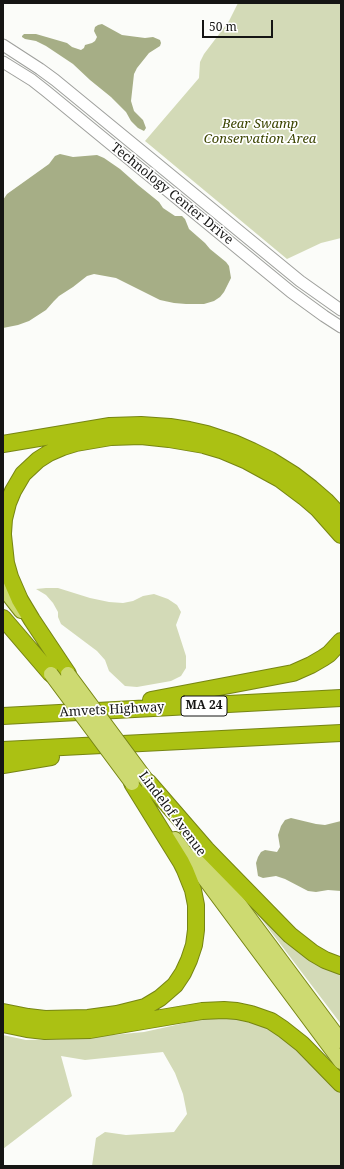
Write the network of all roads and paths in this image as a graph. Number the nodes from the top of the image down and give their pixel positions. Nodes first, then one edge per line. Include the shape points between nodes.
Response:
1 (3, 46) edge
2 (3, 62) edge
3 (341, 310) edge
4 (341, 327) edge
5 (3, 444) edge
6 (341, 517) edge
7 (3, 534) edge
8 (341, 535) edge
9 (3, 588) edge
10 (3, 610) edge
11 (3, 618) edge
12 (341, 641) edge
13 (51, 674) junction
14 (68, 674) junction
15 (341, 698) edge
16 (66, 713) junction
17 (3, 716) edge
18 (341, 733) edge
19 (218, 740) junction
20 (341, 742) edge
21 (133, 744) junction
22 (3, 750) edge
23 (3, 765) edge
24 (148, 782) junction
25 (132, 783) junction
26 (341, 966) edge
27 (3, 1012) edge
28 (3, 1024) edge
29 (341, 1041) edge
30 (341, 1062) edge
31 (341, 1084) edge

1 - 3 street, Technology Center Drive via 55,80 300,281
2 - 4 street, Technology Center Drive via 32,80 291,292
5 - 6 highway via 110,426 141,425 189,430 224,440 270,460 311,488
7 - 8 highway via 4,519 13,491 23,474 38,460 76,443 141,436 204,445 247,461 304,496
7 - 14 highway via 6,562 20,600
9 - 14 main road, Lindelof Avenue
10 - 13 main road, Lindelof Avenue
11 - 13 highway
12 - 16 highway via 329,654 293,673
13 - 25 main road, Lindelof Avenue, bridge
14 - 24 main road, Lindelof Avenue, bridge
15 - 16 highway, Amvets Highway / MA 24
16 - 17 highway, Amvets Highway / MA 24
18 - 19 highway
19 - 20 highway
19 - 21 highway
21 - 22 highway
21 - 23 highway
24 - 26 highway via 206,849 290,935 313,953
24 - 29 main road, Lindelof Avenue
25 - 27 highway via 181,862 193,890 196,930 194,945 183,973 175,985 160,998 145,1006 116,1014 88,1018 45,1019
25 - 30 main road, Lindelof Avenue
28 - 31 highway via 45,1031 83,1030 202,1011 238,1011 271,1021 283,1029 302,1044

